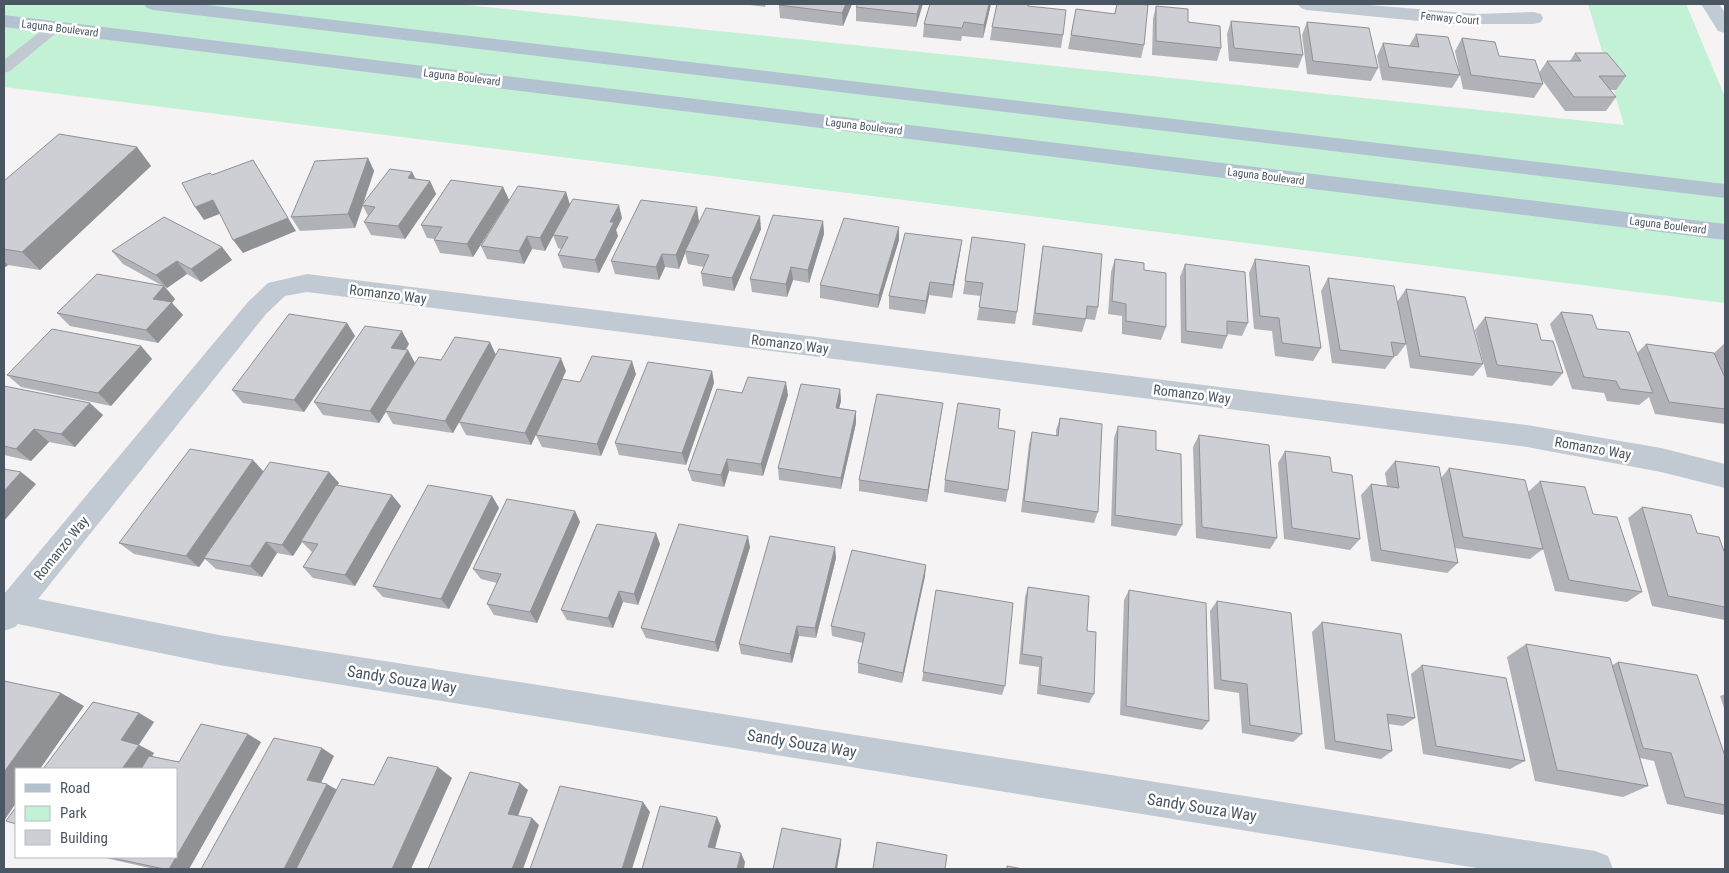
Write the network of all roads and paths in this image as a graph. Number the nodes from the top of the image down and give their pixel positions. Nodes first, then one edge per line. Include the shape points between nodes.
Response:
1 (153, 4) edge
2 (1307, 4) edge
3 (1710, 4) edge
4 (1534, 18) dead end
5 (4, 21) edge
6 (1725, 27) edge
7 (55, 28) junction
8 (4, 68) edge
9 (1725, 191) edge
10 (1725, 232) edge
11 (1725, 476) edge
12 (7, 612) edge
13 (1595, 869) edge

1 - 9 main road
2 - 4 street, Fenway Court via 1452,19
3 - 6 street
5 - 7 main road, Laguna Boulevard
7 - 8 lane
7 - 10 main road, Laguna Boulevard
11 - 12 street, Romanzo Way via 1661,460 1527,436 307,283 277,289 258,308
12 - 13 street, Sandy Souza Way via 229,651

